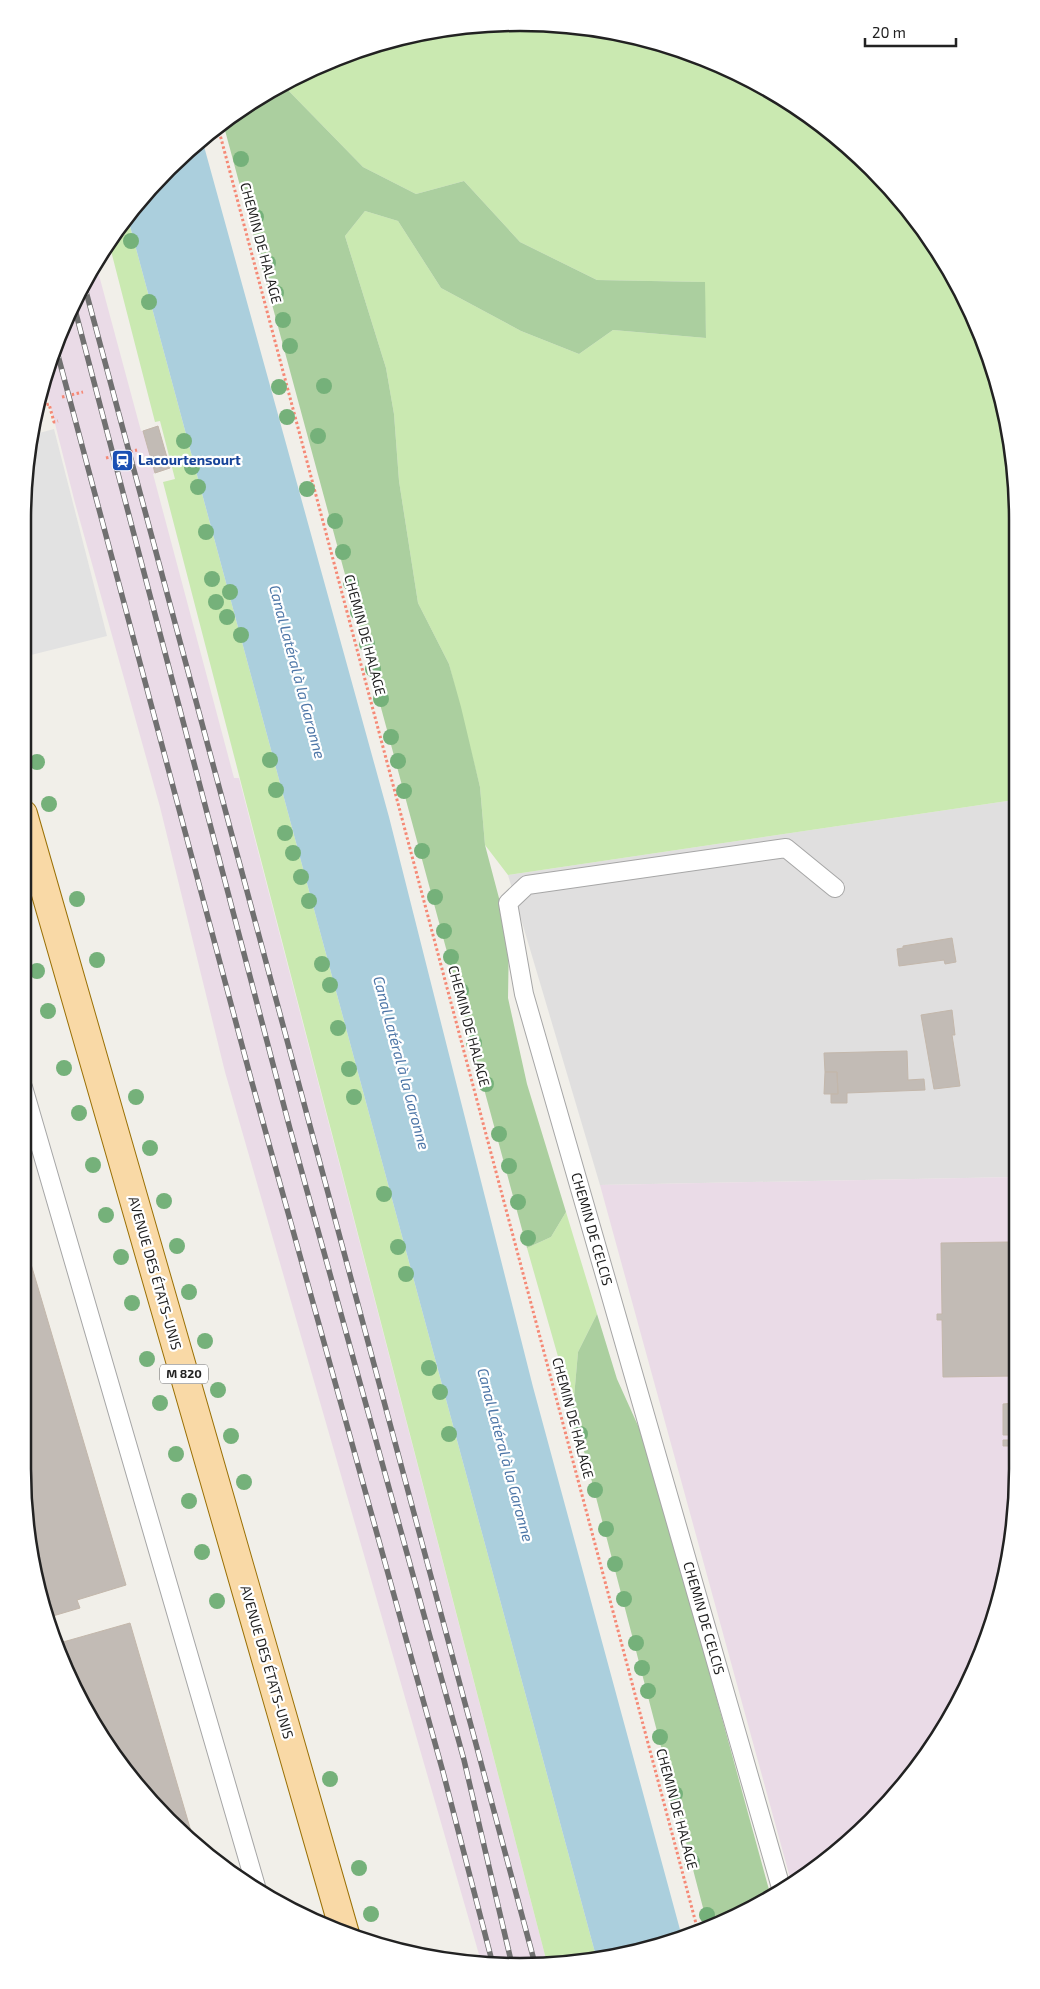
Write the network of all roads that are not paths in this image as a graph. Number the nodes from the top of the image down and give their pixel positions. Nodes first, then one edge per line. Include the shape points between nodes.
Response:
1 (31, 842) edge
2 (835, 888) dead end
3 (31, 1114) edge
4 (254, 1878) edge
5 (780, 1883) edge
6 (342, 1924) edge

1 - 6 main road, AVENUE DES ÉTATS-UNIS / M 820
2 - 5 lane, CHEMIN DE CELCIS via 786,848 528,885 508,903 524,994
3 - 4 lane

